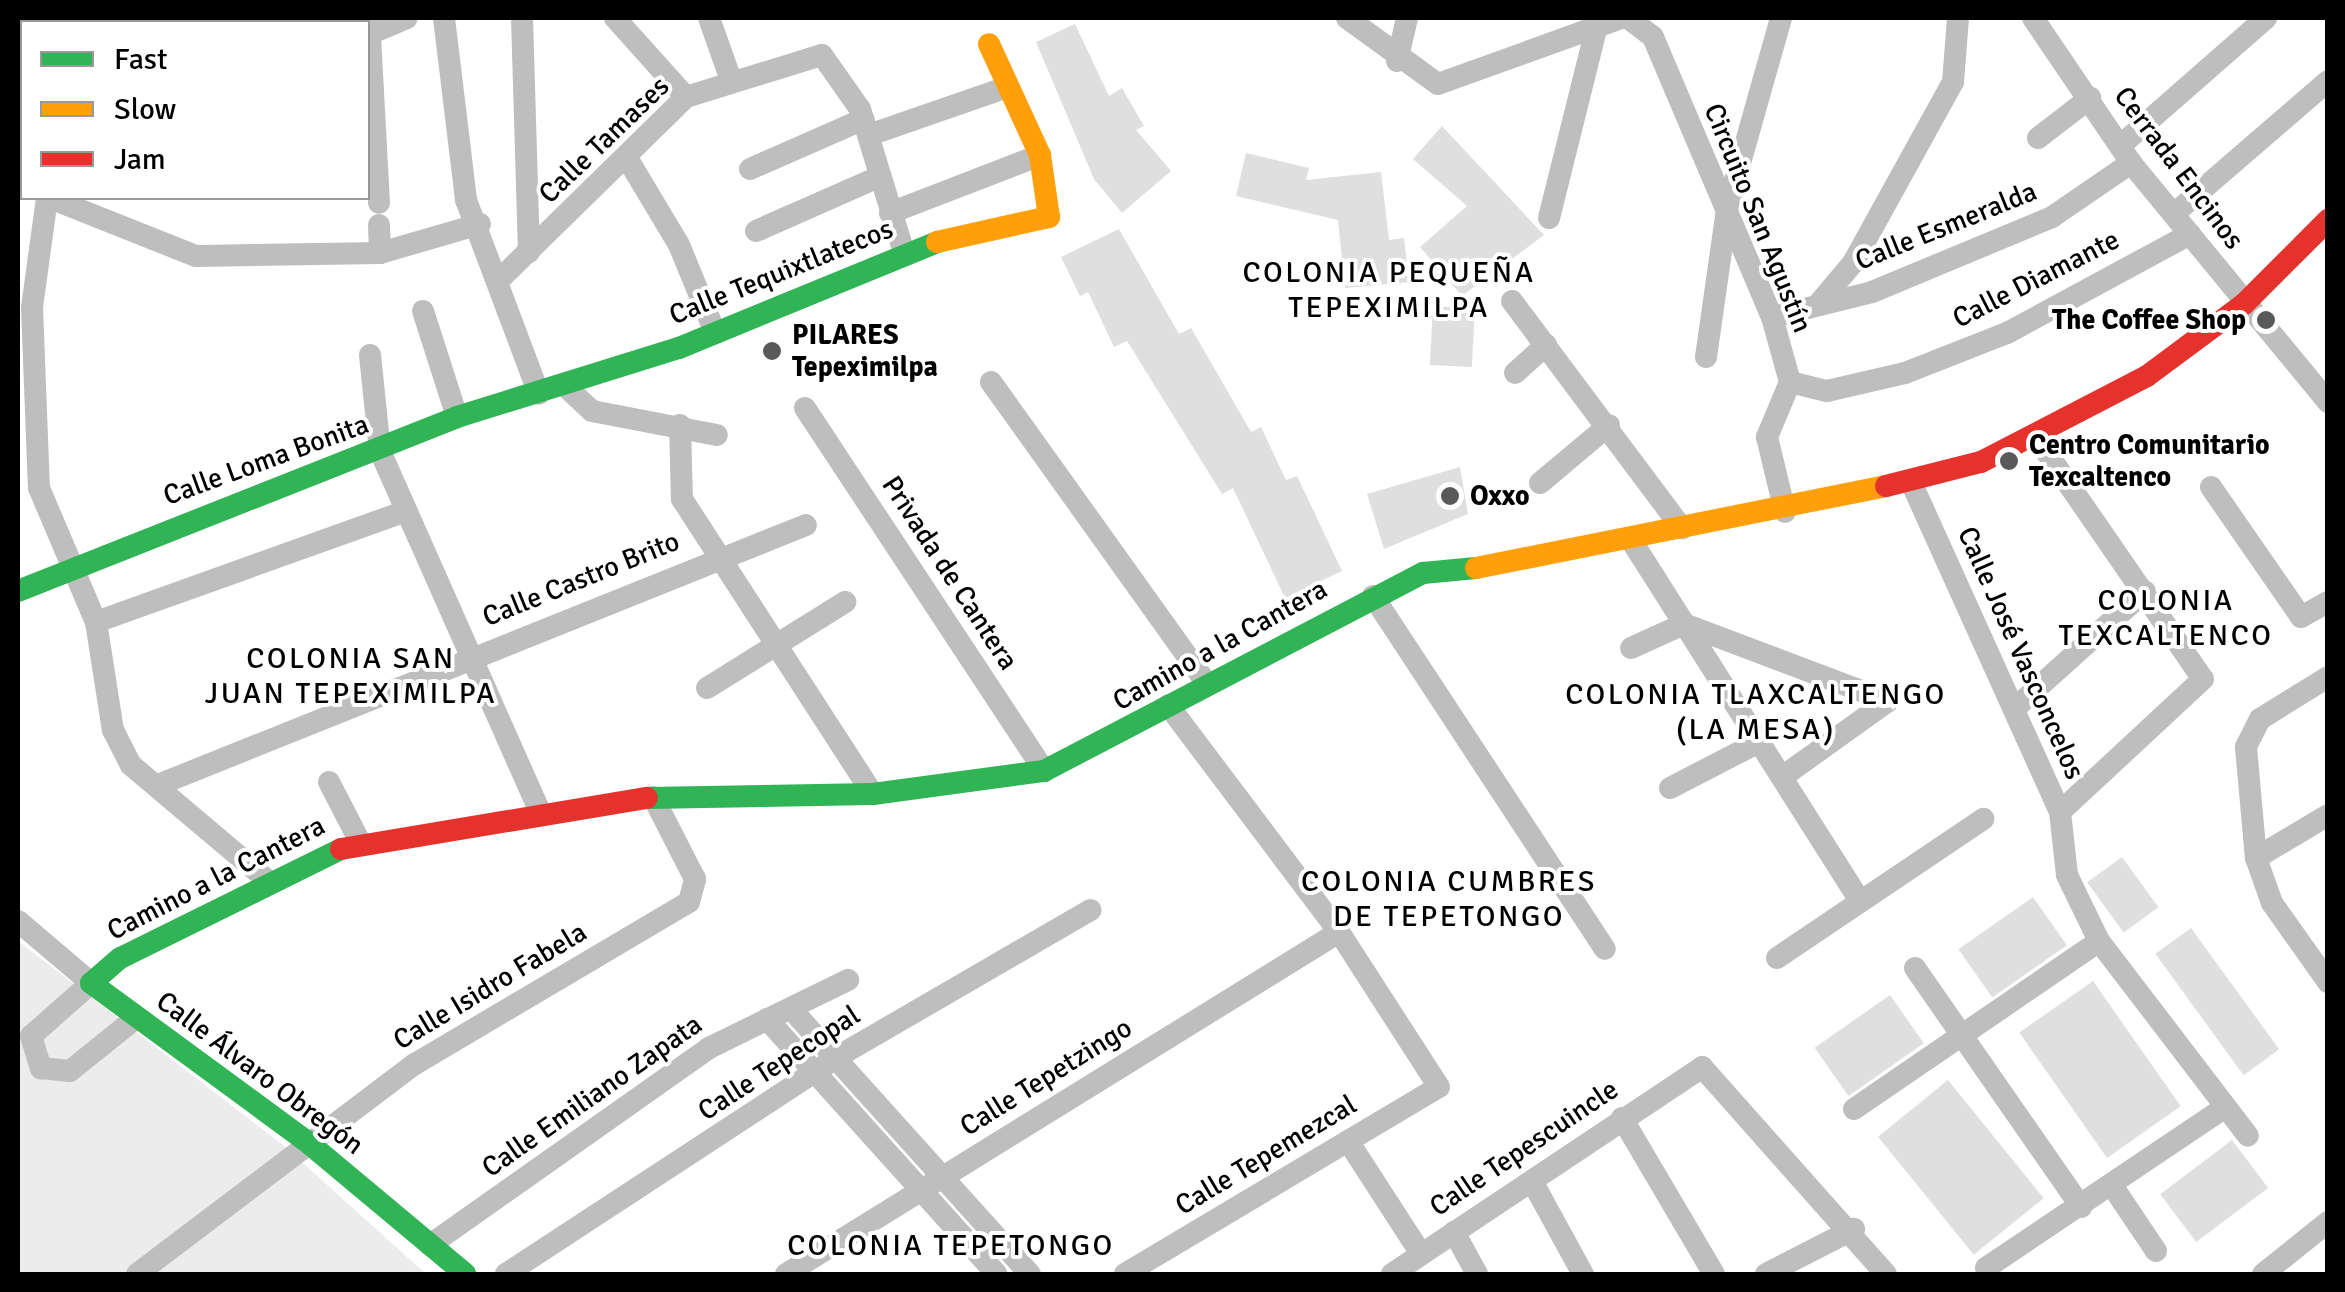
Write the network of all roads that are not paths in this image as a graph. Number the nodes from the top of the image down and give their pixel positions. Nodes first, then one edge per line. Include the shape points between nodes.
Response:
1 (406, 18) edge
2 (444, 18) edge
3 (522, 18) edge
4 (615, 18) edge
5 (709, 18) edge
6 (1347, 18) edge
7 (1407, 18) edge
8 (1624, 18) edge
9 (1781, 18) edge
10 (1958, 18) edge
11 (2033, 18) edge
12 (2266, 18) edge
13 (1598, 21) edge
14 (370, 26) edge
15 (989, 44) dead end
16 (1397, 61) junction
17 (731, 80) junction
18 (2328, 81) edge
19 (1008, 87) junction
20 (686, 97) junction
21 (2090, 98) junction
22 (866, 127) junction
23 (2038, 138) dead end
24 (1040, 154) junction
25 (2126, 154) junction
26 (627, 158) junction
27 (370, 161) edge
28 (750, 169) dead end
29 (874, 179) junction
30 (48, 200) edge
31 (53, 200) edge
32 (1727, 209) junction
33 (890, 213) junction
34 (2174, 214) junction
35 (1549, 218) dead end
36 (2328, 220) edge
37 (480, 224) junction
38 (756, 231) dead end
39 (2190, 234) junction
40 (903, 250) junction
41 (529, 252) junction
42 (380, 253) junction
43 (501, 278) junction
44 (1512, 301) dead end
45 (1820, 302) junction
46 (2244, 304) junction
47 (423, 311) dead end
48 (1772, 317) junction
49 (714, 330) junction
50 (1546, 344) junction
51 (370, 355) dead end
52 (1706, 357) dead end
53 (1515, 373) dead end
54 (991, 382) dead end
55 (1790, 382) junction
56 (564, 385) junction
57 (538, 394) junction
58 (2328, 402) edge
59 (805, 408) dead end
60 (458, 417) junction
61 (680, 425) junction
62 (1609, 425) junction
63 (717, 435) dead end
64 (2038, 440) junction
65 (380, 450) junction
66 (1912, 482) junction
67 (1540, 483) dead end
68 (2211, 487) dead end
69 (28, 493) edge
70 (406, 511) junction
71 (1785, 512) junction
72 (806, 525) dead end
73 (1682, 528) junction
74 (1630, 540) junction
75 (716, 558) junction
76 (74, 564) junction
77 (2144, 591) junction
78 (18, 592) edge
79 (1374, 596) junction
80 (845, 602) dead end
81 (2328, 602) edge
82 (96, 622) junction
83 (1684, 624) junction
84 (778, 644) junction
85 (1631, 648) dead end
86 (474, 654) junction
87 (2328, 678) edge
88 (1206, 682) junction
89 (707, 688) dead end
90 (1168, 705) junction
91 (2014, 709) junction
92 (1758, 742) junction
93 (1044, 770) junction
94 (1782, 777) junction
95 (329, 782) dead end
96 (158, 786) junction
97 (1670, 788) dead end
98 (873, 794) junction
99 (653, 797) junction
100 (538, 810) junction
101 (2060, 812) junction
102 (2328, 816) edge
103 (1984, 819) dead end
104 (360, 840) junction
105 (2256, 858) junction
106 (267, 880) junction
107 (1859, 899) junction
108 (1091, 910) dead end
109 (18, 920) edge
110 (1338, 932) junction
111 (2098, 941) junction
112 (1605, 949) dead end
113 (1777, 958) dead end
114 (1916, 968) dead end
115 (848, 980) dead end
116 (2328, 982) edge
117 (91, 983) junction
118 (793, 1011) junction
119 (136, 1018) junction
120 (767, 1019) junction
121 (1964, 1034) junction
122 (838, 1057) junction
123 (820, 1074) junction
124 (1854, 1108) dead end
125 (2224, 1108) junction
126 (1622, 1118) junction
127 (2248, 1136) dead end
128 (306, 1140) junction
129 (1348, 1141) junction
130 (942, 1176) junction
131 (1532, 1181) junction
132 (2112, 1188) junction
133 (922, 1190) junction
134 (2081, 1207) junction
135 (2328, 1222) edge
136 (1854, 1229) junction
137 (1454, 1232) junction
138 (430, 1245) junction
139 (2156, 1251) dead end
140 (1421, 1254) junction
141 (1986, 1268) dead end
142 (136, 1274) edge
143 (465, 1274) edge
144 (506, 1274) edge
145 (786, 1274) edge
146 (997, 1274) edge
147 (1030, 1274) edge
148 (1125, 1274) edge
149 (1392, 1274) edge
150 (1478, 1274) edge
151 (1583, 1274) edge
152 (1714, 1274) edge
153 (1766, 1274) edge
154 (1886, 1274) edge
155 (2263, 1274) edge

1 - 14 street
2 - 37 street via 466,200
3 - 41 street
4 - 20 street
5 - 17 street
6 - 16 street, Circuito San Agustín
7 - 16 street
8 - 13 street, Circuito San Agustín
8 - 32 street, Circuito San Agustín via 1652,37
9 - 32 street
10 - 45 street via 1953,82 1853,262
11 - 21 street, Cerrada Encinos
12 - 25 street, Calle Esmeralda
13 - 16 street, Circuito San Agustín via 1438,84
13 - 35 street
15 - 19 street
17 - 20 street, Calle Tamases
17 - 22 street, Calle Tamases via 822,56
18 - 34 street
19 - 22 street
19 - 24 street
20 - 26 street, Calle Tamases
21 - 23 street
21 - 25 street, Cerrada Encinos
22 - 28 street
22 - 29 street
24 - 33 street
24 - 40 street, Calle Tequixtlatecos via 1049,217
25 - 34 street, Cerrada Encinos
25 - 45 street, Calle Esmeralda via 2052,217 1872,292
26 - 41 street, Calle Tamases
26 - 49 street via 679,245
27 - 42 street
29 - 33 street
29 - 38 street
30 - 69 street via 32,307
31 - 42 street via 196,256
32 - 48 street, Circuito San Agustín
32 - 52 street
33 - 40 street
34 - 39 street, Cerrada Encinos
36 - 46 street, Camino a la Cantera
37 - 42 street
37 - 43 street
39 - 46 street, Cerrada Encinos
39 - 55 street, Calle Diamante via 2006,334 1905,373 1827,391
40 - 49 street, Calle Tequixtlatecos
41 - 43 street, Calle Tamases
43 - 57 street
44 - 50 street
45 - 48 street, Calle Esmeralda
46 - 58 street, Cerrada Encinos
46 - 64 street, Camino a la Cantera
47 - 60 street
48 - 55 street, Circuito San Agustín
49 - 56 street, Calle Tequixtlatecos
50 - 53 street
50 - 62 street
51 - 65 street
54 - 88 street
55 - 71 street via 1768,438
56 - 57 street, Calle Tequixtlatecos
56 - 61 street via 592,411
57 - 60 street, Calle Loma Bonita
59 - 93 street, Privada de Cantera
60 - 65 street, Calle Loma Bonita
61 - 63 street
61 - 75 street via 682,499
62 - 67 street
62 - 73 street
64 - 66 street, Camino a la Cantera
64 - 77 street
65 - 70 street
65 - 76 street, Calle Loma Bonita
66 - 71 street, Camino a la Cantera
66 - 91 street, Calle José Vasconcelos
68 - 81 street via 2302,617
69 - 76 street
70 - 82 street
70 - 86 street
71 - 73 street, Camino a la Cantera
72 - 75 street, Calle Castro Brito
73 - 74 street, Camino a la Cantera
74 - 79 street, Camino a la Cantera via 1516,565 1454,566
74 - 83 street
75 - 84 street
75 - 86 street, Calle Castro Brito
76 - 78 street, Calle Loma Bonita
76 - 82 street
77 - 91 street
77 - 101 street via 2203,679
79 - 88 street, Camino a la Cantera
79 - 112 street
80 - 84 street
82 - 96 street via 113,730 131,765
83 - 85 street
83 - 92 street
83 - 94 street via 1888,701
84 - 89 street
84 - 98 street
86 - 96 street, Calle Castro Brito
86 - 100 street
87 - 105 street via 2252,730
88 - 90 street, Camino a la Cantera
90 - 93 street, Camino a la Cantera
90 - 110 street
91 - 101 street, Calle José Vasconcelos
92 - 94 street
92 - 97 street
93 - 98 street, Camino a la Cantera
94 - 107 street
95 - 104 street
96 - 106 street
98 - 99 street, Camino a la Cantera
99 - 100 street, Camino a la Cantera
99 - 128 street, Calle Isidro Fabela via 694,879 690,902 415,1064
100 - 104 street, Camino a la Cantera
101 - 111 street, Calle José Vasconcelos via 2070,850 2067,875
102 - 105 street
103 - 107 street
104 - 106 street, Camino a la Cantera
105 - 116 street via 2272,902
106 - 117 street, Camino a la Cantera
107 - 113 street
108 - 122 street, Calle Tepecopal
109 - 117 street, Calle Álvaro Obregón
110 - 129 street, Calle Tepemezcal via 1439,1087
110 - 130 street, Calle Tepetzingo
111 - 121 street
111 - 125 street, Calle José Vasconcelos
114 - 121 street
115 - 118 street, Calle Emiliano Zapata
117 - 119 street, Calle Álvaro Obregón
117 - 119 street via 32,1036 41,1068 70,1071
118 - 120 street, Calle Emiliano Zapata
118 - 122 street
119 - 128 street, Calle Álvaro Obregón
120 - 123 street
120 - 138 street, Calle Emiliano Zapata via 709,1048
121 - 124 street
121 - 134 street
122 - 123 street, Calle Tepecopal
122 - 130 street
123 - 133 street
123 - 144 street, Calle Tepecopal
125 - 127 street, Calle José Vasconcelos
125 - 132 street
126 - 131 street, Calle Tepescuincle
126 - 136 street, Calle Tepescuincle via 1690,1071 1714,1073
126 - 152 street
128 - 138 street, Calle Álvaro Obregón
128 - 142 street, Calle Isidro Fabela
129 - 140 street
129 - 148 street, Calle Tepemezcal
130 - 133 street, Calle Tepetzingo
130 - 147 street
131 - 137 street, Calle Tepescuincle
131 - 151 street
132 - 134 street
132 - 139 street
133 - 145 street, Calle Tepetzingo
133 - 146 street
134 - 141 street
135 - 155 street
136 - 153 street
136 - 154 street
137 - 140 street, Calle Tepescuincle
137 - 150 street
138 - 143 street, Calle Álvaro Obregón
140 - 149 street, Calle Tepescuincle

